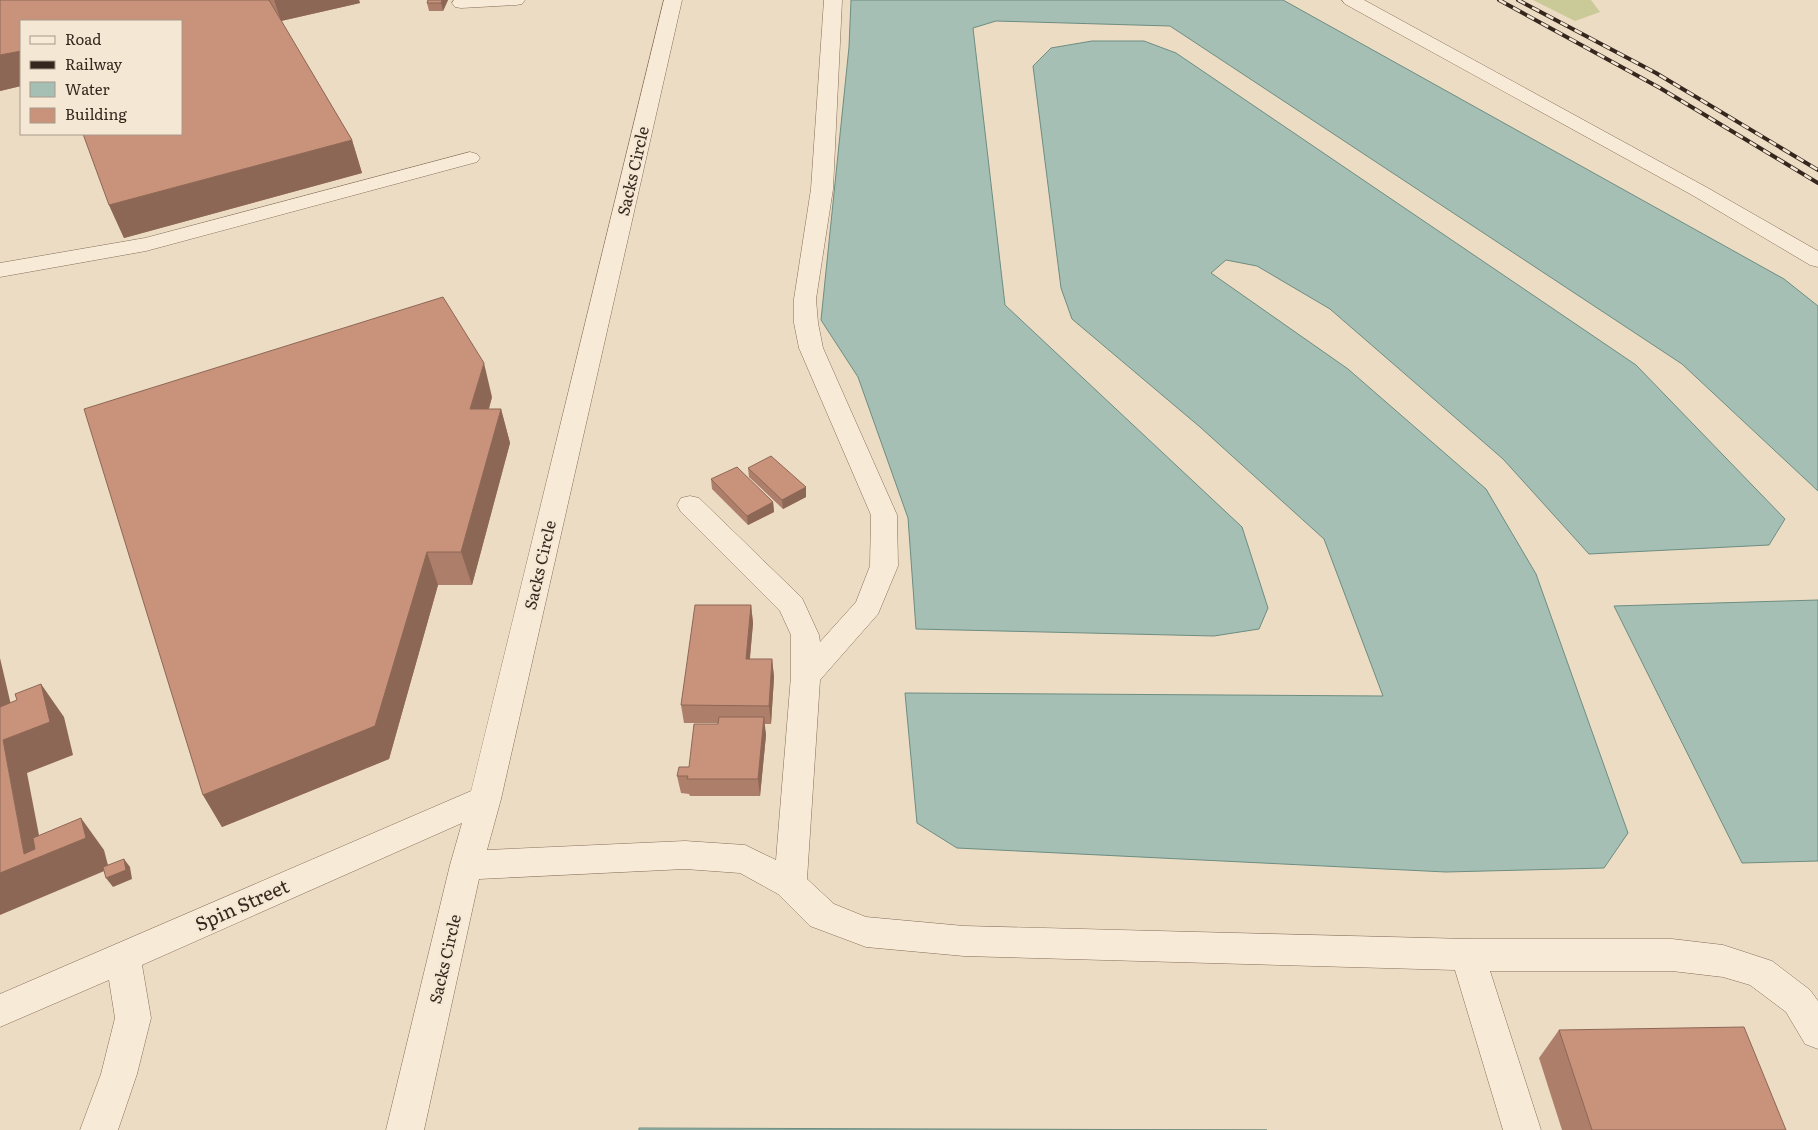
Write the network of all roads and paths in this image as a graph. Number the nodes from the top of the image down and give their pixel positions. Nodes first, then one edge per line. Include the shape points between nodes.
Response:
1 (516, 0) edge
2 (674, 0) edge
3 (833, 0) edge
4 (1351, 0) edge
5 (461, 3) dead end
6 (470, 158) dead end
7 (1818, 260) edge
8 (0, 270) edge
9 (690, 505) dead end
10 (806, 676) junction
11 (485, 799) junction
12 (466, 865) junction
13 (790, 884) junction
14 (1468, 955) junction
15 (123, 957) junction
16 (0, 1011) edge
17 (1818, 1032) edge
18 (99, 1130) edge
19 (405, 1130) edge
20 (1522, 1130) edge

1 - 5 street
2 - 11 street, Sacks Circle
3 - 10 street via 822,189 805,299 806,323 812,348 884,515 884,566 868,607
4 - 7 street
6 - 8 street via 146,244
9 - 10 street via 792,605 805,635
10 - 13 street
11 - 12 street, Sacks Circle
11 - 15 street, Spin Street
12 - 13 street via 685,855 746,859
12 - 19 street, Sacks Circle
13 - 14 street via 822,915 866,932 964,941
14 - 17 street via 1672,955 1724,961 1760,972 1798,1001
14 - 20 street
15 - 16 street, Spin Street
15 - 18 street via 133,1018 119,1074

